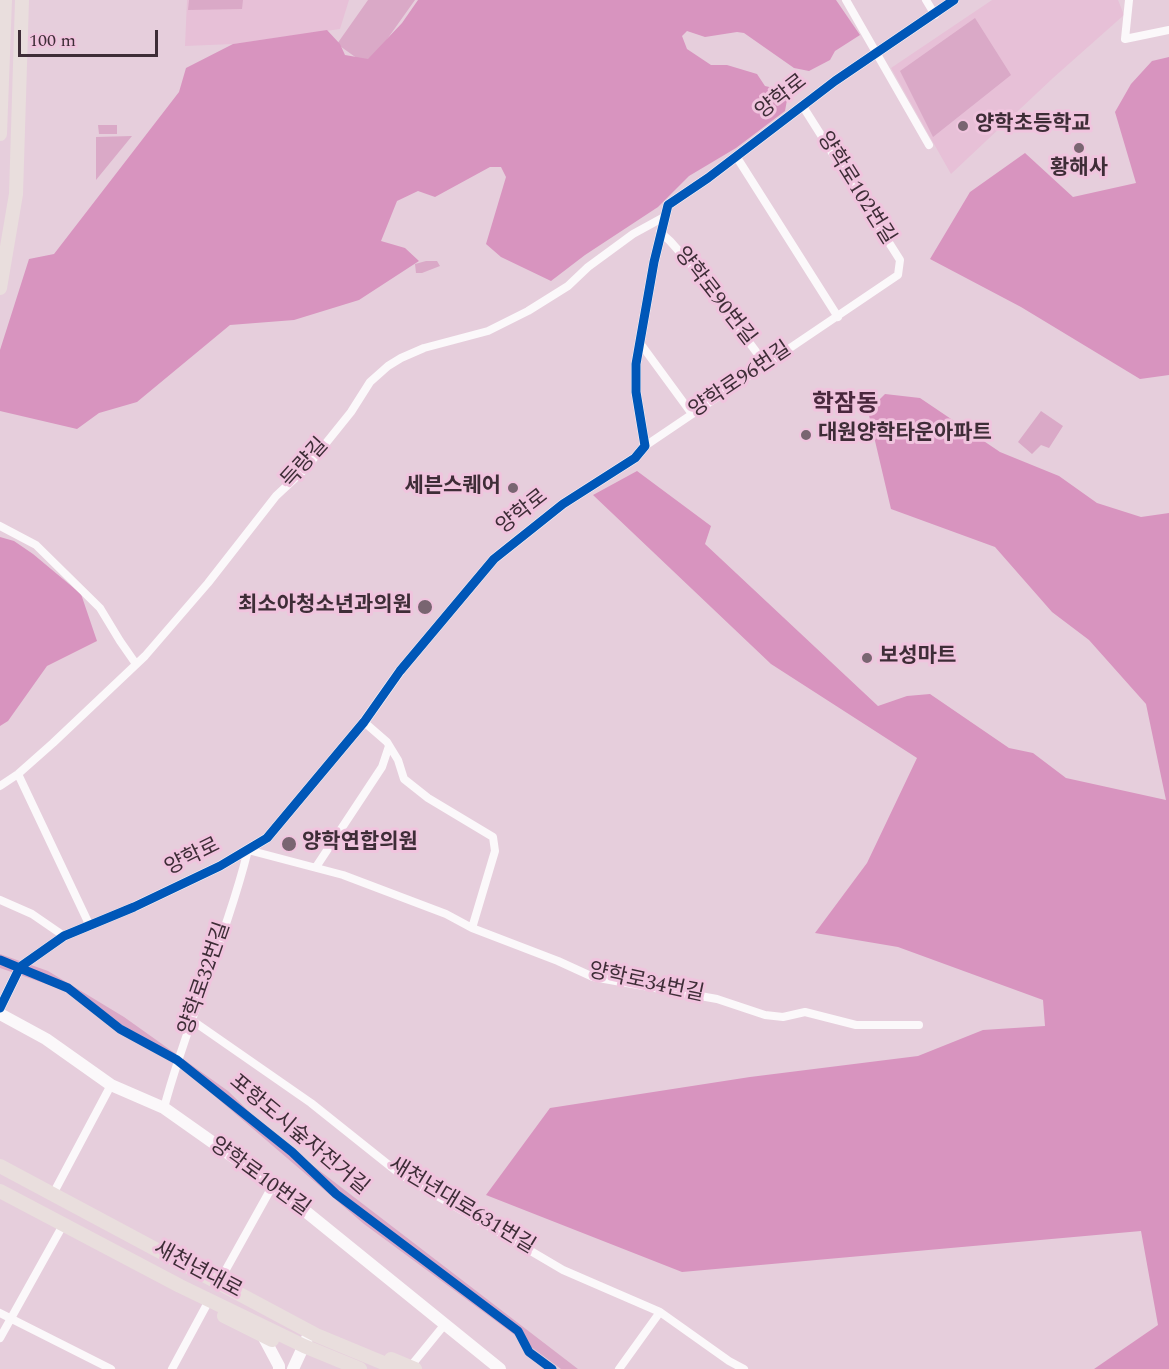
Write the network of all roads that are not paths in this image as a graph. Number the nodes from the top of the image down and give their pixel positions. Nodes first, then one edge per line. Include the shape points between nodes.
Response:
1 (5, 0) edge
2 (22, 0) edge
3 (846, 0) edge
4 (926, 0) edge
5 (954, 0) edge
6 (1129, 0) edge
7 (934, 15) junction
8 (1169, 30) edge
9 (876, 53) junction
10 (802, 105) junction
11 (0, 134) edge
12 (929, 145) dead end
13 (736, 156) junction
14 (664, 217) junction
15 (660, 232) junction
16 (898, 275) joint
17 (0, 288) edge
18 (838, 316) junction
19 (640, 343) junction
20 (766, 365) junction
21 (692, 414) junction
22 (645, 446) junction
23 (0, 526) edge
24 (136, 664) junction
25 (364, 722) junction
26 (389, 746) junction
27 (18, 774) junction
28 (0, 786) edge
29 (248, 850) junction
30 (316, 867) junction
31 (0, 900) edge
32 (89, 924) junction
33 (472, 928) junction
34 (64, 936) junction
35 (0, 1008) edge
36 (0, 1014) edge
37 (193, 1021) junction
38 (919, 1024) dead end
39 (111, 1085) junction
40 (164, 1108) junction
41 (0, 1166) edge
42 (273, 1185) junction
43 (0, 1191) edge
44 (53, 1194) junction
45 (63, 1225) junction
46 (219, 1282) junction
47 (180, 1286) junction
48 (206, 1306) junction
49 (660, 1312) junction
50 (0, 1313) edge
51 (11, 1318) junction
52 (445, 1324) junction
53 (313, 1333) junction
54 (263, 1336) junction
55 (0, 1338) edge
56 (302, 1349) junction
57 (407, 1368) edge
58 (111, 1369) edge
59 (172, 1369) edge
60 (279, 1369) edge
61 (292, 1369) edge
62 (336, 1369) edge
63 (360, 1369) edge
64 (500, 1369) edge
65 (619, 1369) edge
66 (744, 1369) edge

1 - 11 main road
2 - 17 main road via 16,194
3 - 9 street
4 - 7 street
5 - 7 street, 양학로
6 - 8 street via 1125,39
7 - 9 street, 양학로
9 - 10 street, 양학로
9 - 12 street
10 - 13 street, 양학로
10 - 16 street, 양학로102번길 via 900,260
13 - 14 street, 양학로 via 668,205
13 - 18 street
14 - 15 street, 양학로
14 - 24 street, 득량길 via 633,234 568,286 528,311 488,331 424,348 388,366 370,382 306,468 276,496 208,583
15 - 19 street, 양학로
15 - 20 street, 양학로90번길 via 693,267
16 - 18 street, 양학로96번길
18 - 20 street, 양학로96번길
19 - 21 street
19 - 22 street, 양학로 via 636,392
20 - 21 street, 양학로96번길
21 - 22 street, 양학로96번길
22 - 25 street, 양학로 via 635,458 563,504 494,559 400,671
23 - 24 street via 36,545 100,608
24 - 27 street, 득량길
25 - 26 street
25 - 29 street, 양학로 via 267,838
26 - 30 street via 381,767
26 - 33 street via 404,779 493,837 495,851
27 - 28 street, 득량길
27 - 32 street
29 - 30 street, 양학로34번길
29 - 32 street, 양학로 via 134,907
29 - 37 street, 양학로32번길
30 - 33 street, 양학로34번길 via 432,909
31 - 34 street via 32,914
32 - 34 street, 양학로
33 - 38 street, 양학로34번길 via 593,977 717,999 765,1014 783,1017 805,1012 856,1025
34 - 35 street, 양학로 via 20,966
36 - 39 main road, 양학로10번길 via 46,1039
37 - 40 street, 양학로32번길
37 - 49 street, 새천년대로631번길 via 311,1103 400,1174 563,1270
39 - 40 main road, 양학로10번길
39 - 44 street
40 - 42 main road, 양학로10번길
41 - 44 main road, 새천년대로
42 - 46 street
42 - 52 main road, 양학로10번길
43 - 45 main road, 새천년대로
44 - 46 main road, 새천년대로
45 - 47 main road, 새천년대로
45 - 51 street
46 - 53 main road, 새천년대로
47 - 48 main road
47 - 56 main road, 새천년대로
48 - 54 main road
48 - 59 street
49 - 65 street
49 - 66 street, 새천년대로631번길
50 - 51 street
51 - 55 street
51 - 58 street
52 - 57 street
52 - 64 main road, 양학로10번길
53 - 56 main road
53 - 57 main road, 새천년대로
54 - 56 main road
54 - 60 main road
56 - 61 main road
56 - 62 main road
56 - 63 main road, 새천년대로

